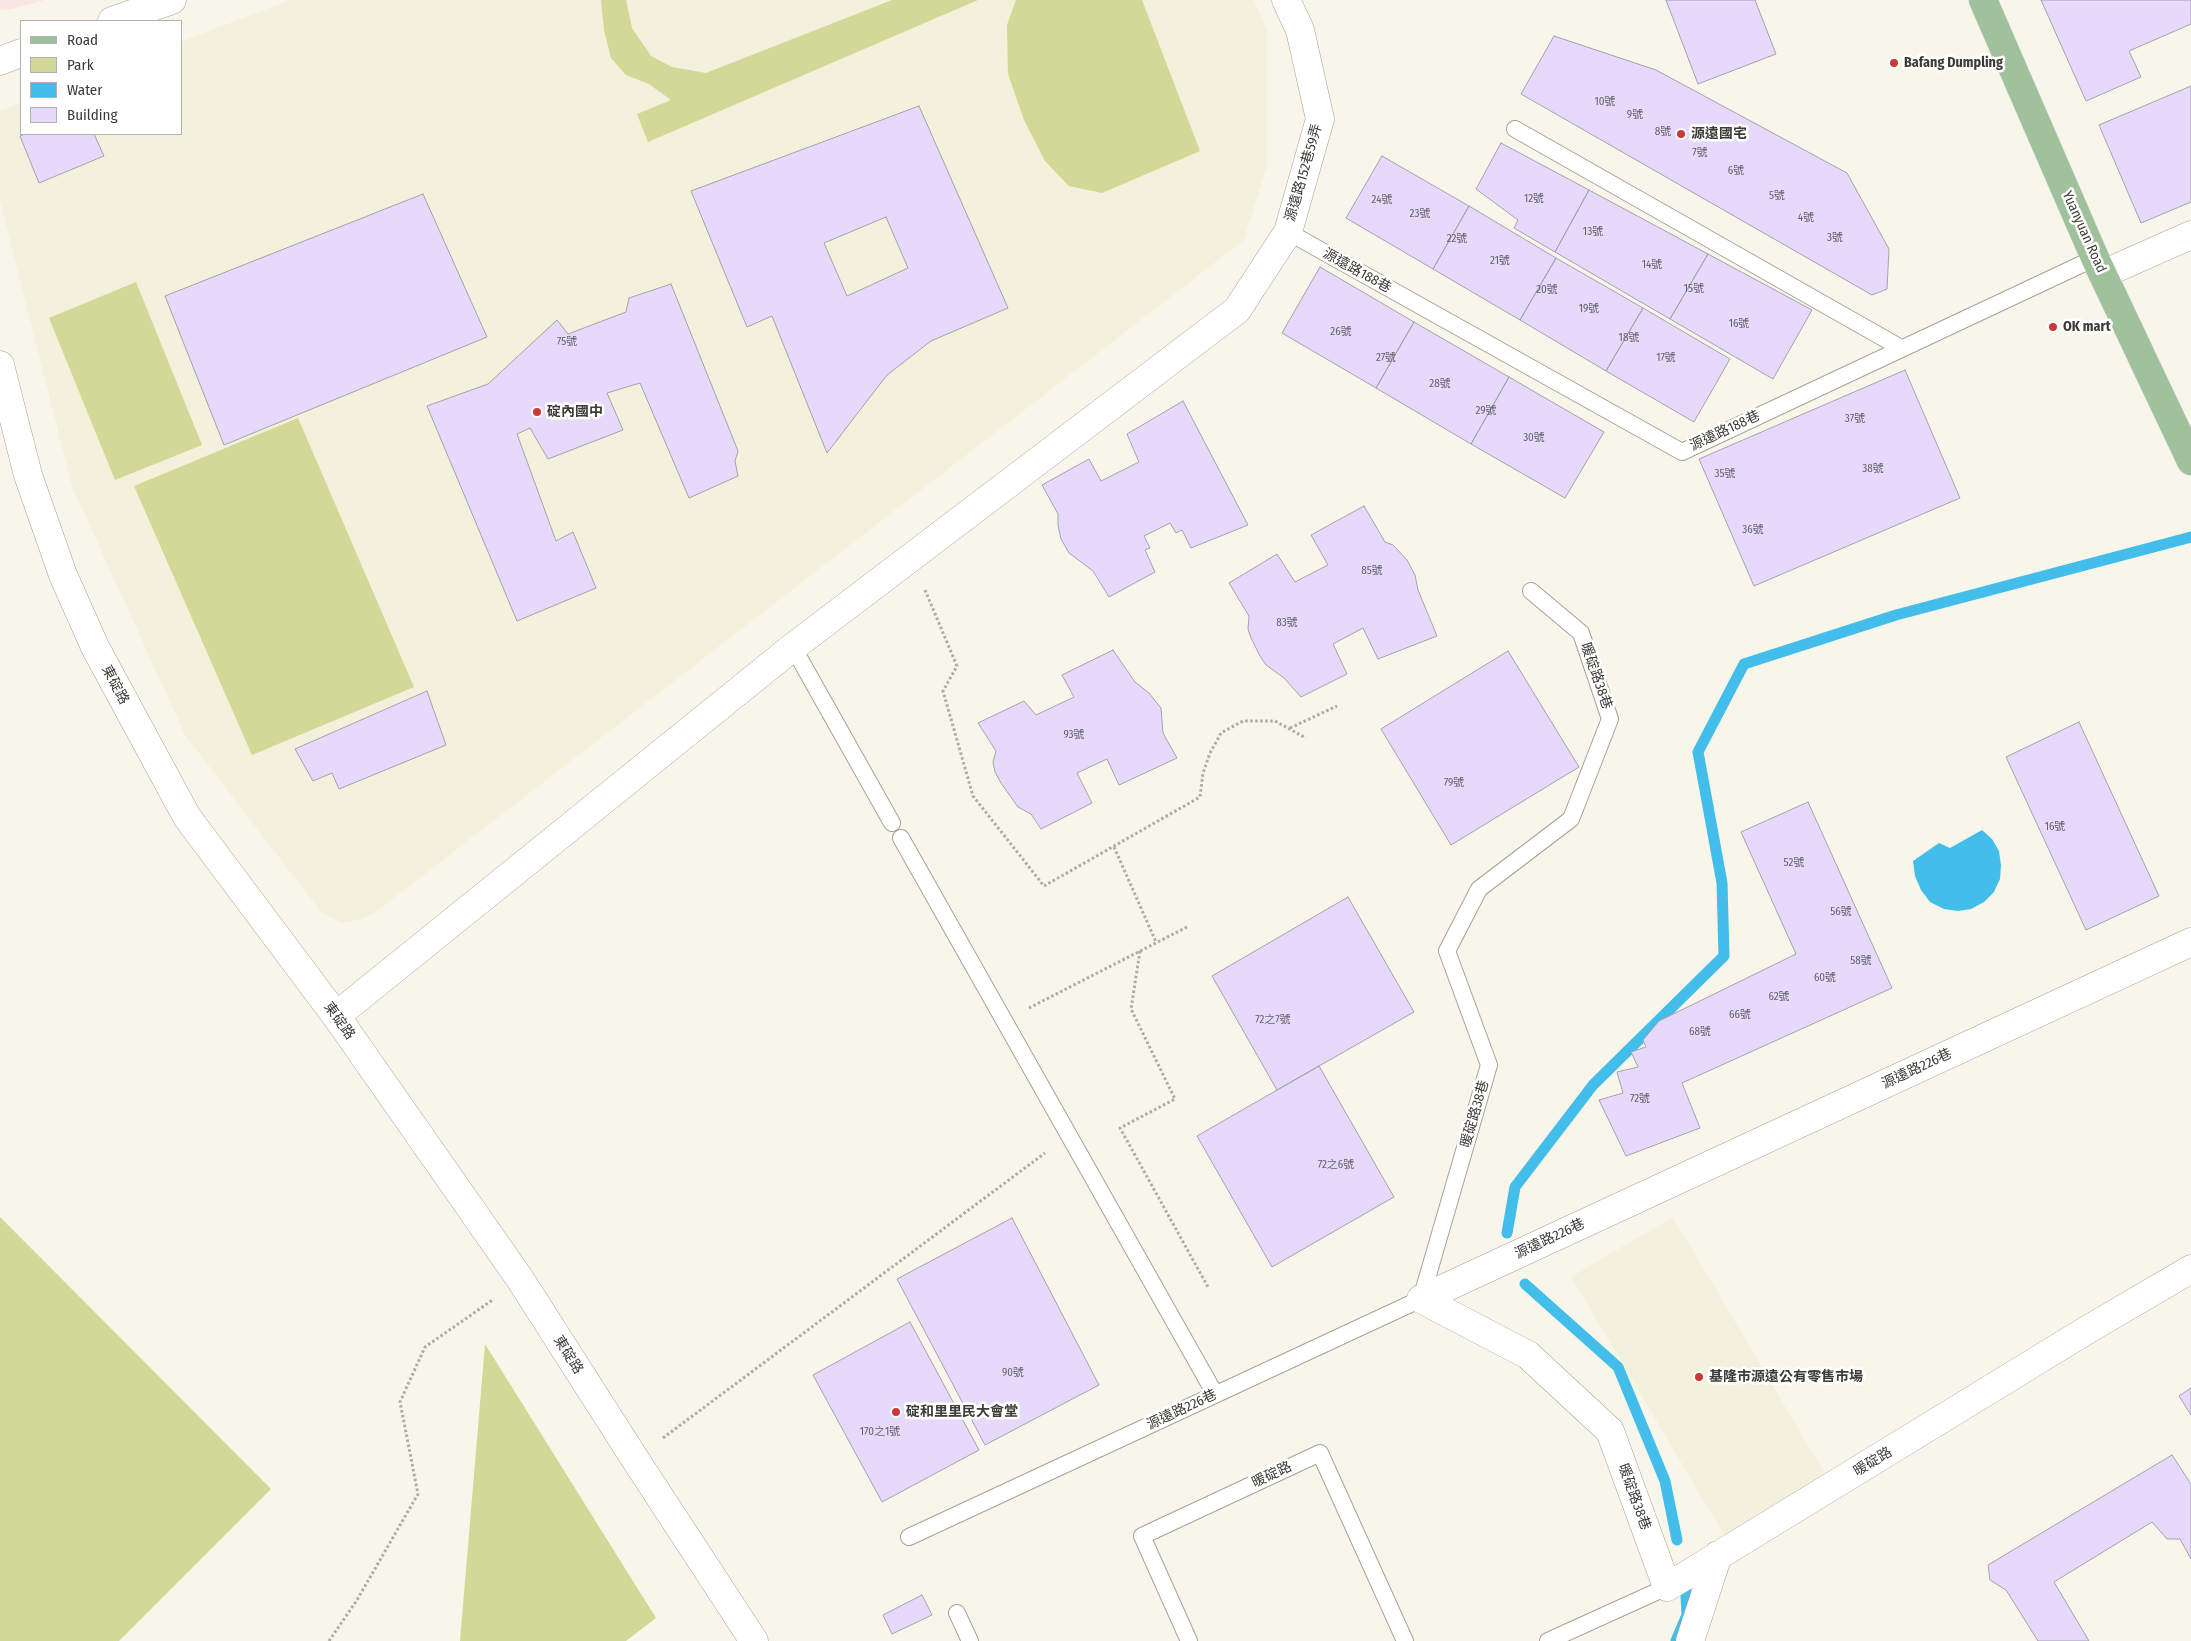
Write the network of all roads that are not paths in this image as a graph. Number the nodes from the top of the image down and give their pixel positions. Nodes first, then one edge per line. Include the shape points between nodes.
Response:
1 (172, 0) edge
2 (1286, 0) edge
3 (1983, 0) edge
4 (115, 20) edge
5 (20, 53) edge
6 (0, 61) edge
7 (1515, 129) dead end
8 (1288, 232) junction
9 (2191, 235) edge
10 (2099, 266) junction
11 (1901, 348) junction
12 (0, 365) edge
13 (2191, 461) edge
14 (1531, 590) dead end
15 (793, 647) junction
16 (892, 823) dead end
17 (901, 838) dead end
18 (2191, 942) edge
19 (336, 1016) junction
20 (2191, 1269) edge
21 (1421, 1299) junction
22 (1215, 1394) junction
23 (909, 1537) dead end
24 (1718, 1556) junction
25 (1667, 1587) junction
26 (958, 1614) dead end
27 (754, 1641) edge
28 (970, 1641) edge
29 (1190, 1641) edge
30 (1405, 1641) edge
31 (1548, 1641) edge
32 (1690, 1641) edge

1 - 4 street
2 - 8 street, 源遠路152巷59弄 via 1300,30 1320,119
3 - 10 main road, Yuanyuan Road
5 - 6 street
7 - 11 lane
8 - 11 lane, 源遠路188巷 via 1682,452
8 - 15 street, 源遠路152巷59弄 via 1237,310
9 - 10 street
10 - 11 lane, 源遠路188巷
10 - 13 main road, Yuanyuan Road
12 - 19 street, 東碇路 via 28,475 63,575 95,647 187,817
14 - 21 lane, 暖碇路38巷 via 1581,634 1610,719 1571,819 1479,889 1447,952 1489,1065
15 - 16 lane
15 - 19 street, 源遠路152巷59弄
17 - 22 lane
18 - 21 street, 源遠路226巷
19 - 27 street, 東碇路 via 520,1279
20 - 24 street, 暖碇路
21 - 22 lane, 源遠路226巷
21 - 25 street, 暖碇路38巷 via 1528,1355 1610,1431
22 - 23 lane, 源遠路226巷
24 - 25 street, 暖碇路
24 - 32 street
25 - 31 lane, 暖碇路
26 - 28 lane
29 - 30 lane, 暖碇路 via 1142,1536 1320,1453

